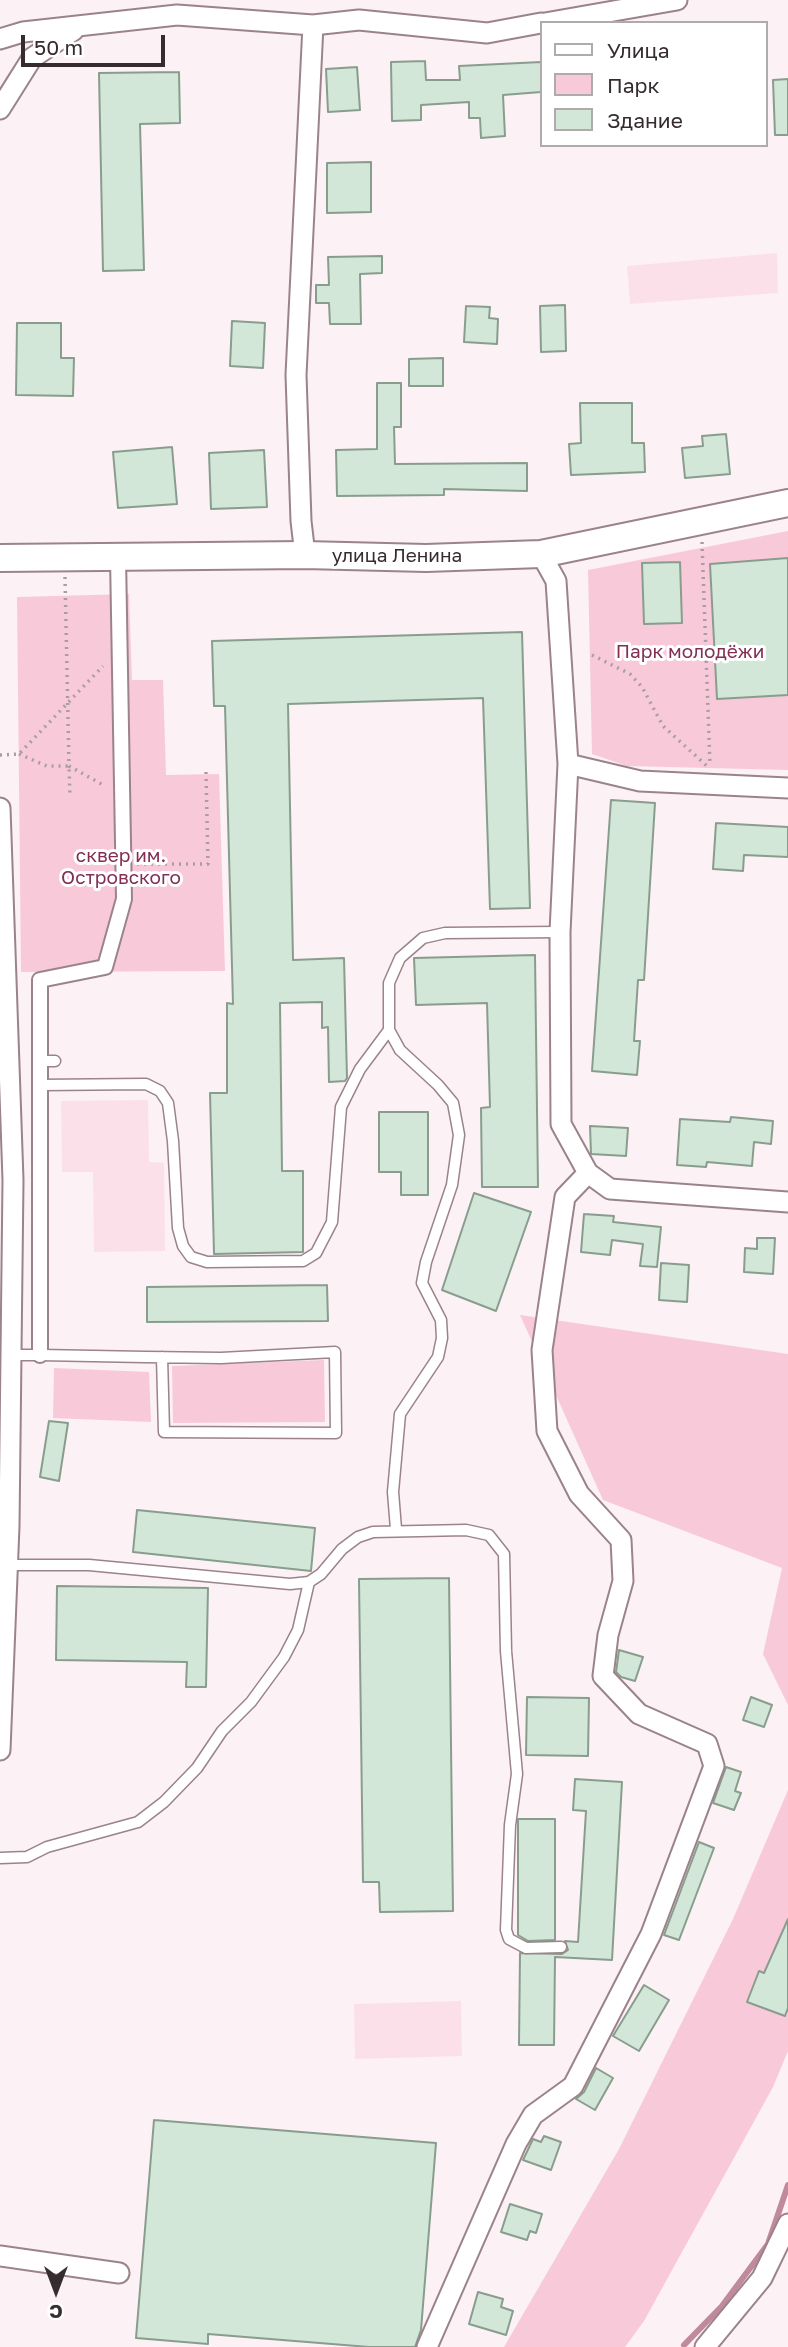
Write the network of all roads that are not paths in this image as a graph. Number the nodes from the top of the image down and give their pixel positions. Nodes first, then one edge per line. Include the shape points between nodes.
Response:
1 (186, 0) edge
2 (677, 0) edge
3 (197, 17) junction
4 (555, 21) edge
5 (540, 24) edge
6 (313, 25) junction
7 (83, 26) junction
8 (0, 39) edge
9 (0, 109) edge
10 (788, 503) edge
11 (541, 554) junction
12 (305, 555) junction
13 (118, 557) junction
14 (0, 558) edge
15 (568, 764) junction
16 (788, 788) edge
17 (0, 808) edge
18 (0, 873) edge
19 (560, 932) junction
20 (389, 1030) junction
21 (40, 1085) junction
22 (588, 1173) junction
23 (6, 1180) edge
24 (788, 1202) edge
25 (11, 1355) junction
26 (40, 1355) junction
27 (162, 1357) junction
28 (4, 1526) edge
29 (396, 1529) junction
30 (7, 1565) junction
31 (309, 1582) junction
32 (0, 1750) edge
33 (0, 1858) edge
34 (561, 1947) dead end
35 (788, 2224) edge
36 (0, 2256) edge
37 (119, 2273) dead end
38 (427, 2347) edge
39 (705, 2347) edge

1 - 3 street
2 - 4 street
3 - 6 street
3 - 7 street via 177,15
5 - 6 street via 487,33 359,20
6 - 12 street via 296,375
7 - 8 street
7 - 9 street via 32,58
10 - 11 main road, улица Ленина
11 - 12 main road, улица Ленина via 426,558
11 - 15 street via 556,581
12 - 13 main road, улица Ленина
13 - 14 main road, улица Ленина
13 - 21 street via 124,899 105,967 40,980 48,1061
15 - 16 street via 640,780 710,777
15 - 19 street
17 - 18 street
18 - 23 street
19 - 20 lane via 445,933 423,938 400,958 389,983
19 - 22 street via 561,1124
20 - 21 lane via 360,1069 341,1107 332,1222 316,1254 303,1261 207,1262 191,1257 178,1228 173,1141 168,1103 160,1091 146,1084
20 - 29 lane via 400,1050 453,1103 459,1135 452,1185 422,1283 441,1320 442,1338 438,1357 400,1414 393,1492
21 - 26 street
22 - 24 street via 610,1189
22 - 38 street via 565,1197 542,1350 547,1431 579,1494 621,1540 623,1581 608,1635 603,1676 639,1714 707,1744 714,1766 651,1934 573,2086 533,2115 516,2144
23 - 25 street
25 - 26 lane
25 - 28 street
26 - 27 lane
27 - 27 lane via 335,1353 336,1433 164,1432
28 - 30 street
29 - 31 lane via 358,1537
29 - 34 lane via 466,1530 489,1535 504,1554 506,1651 517,1774 506,1930 509,1938 526,1948
30 - 31 lane via 89,1565
30 - 32 street
31 - 33 lane via 298,1630 285,1657 197,1768 164,1802 138,1822 47,1847 27,1857
35 - 39 street via 762,2278
36 - 37 street

